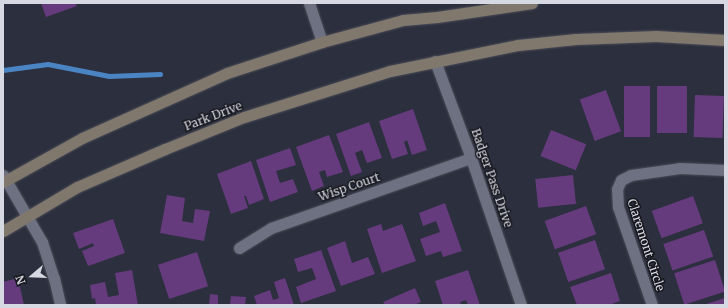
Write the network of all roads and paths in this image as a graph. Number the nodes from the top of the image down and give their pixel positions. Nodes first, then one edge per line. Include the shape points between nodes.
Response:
1 (309, 3) edge
2 (532, 3) edge
3 (725, 40) edge
4 (322, 42) junction
5 (440, 60) junction
6 (472, 158) junction
7 (725, 170) edge
8 (4, 179) edge
9 (27, 216) junction
10 (3, 231) edge
11 (238, 248) dead end
12 (60, 305) edge
13 (521, 305) edge
14 (652, 305) edge

1 - 4 street
2 - 4 main road via 402,20
3 - 5 main road, Park Drive via 656,36 576,39 518,45
4 - 8 main road via 227,73 82,138
5 - 6 street, Badger Pass Drive
5 - 9 main road, Park Drive via 343,84 244,117 77,187
6 - 11 street, Wisp Court via 271,228
6 - 13 street, Badger Pass Drive
7 - 14 street, Claremont Circle via 680,168 631,175 621,180 617,189 618,206
8 - 9 street
9 - 10 main road, Park Drive
9 - 12 street via 47,254

